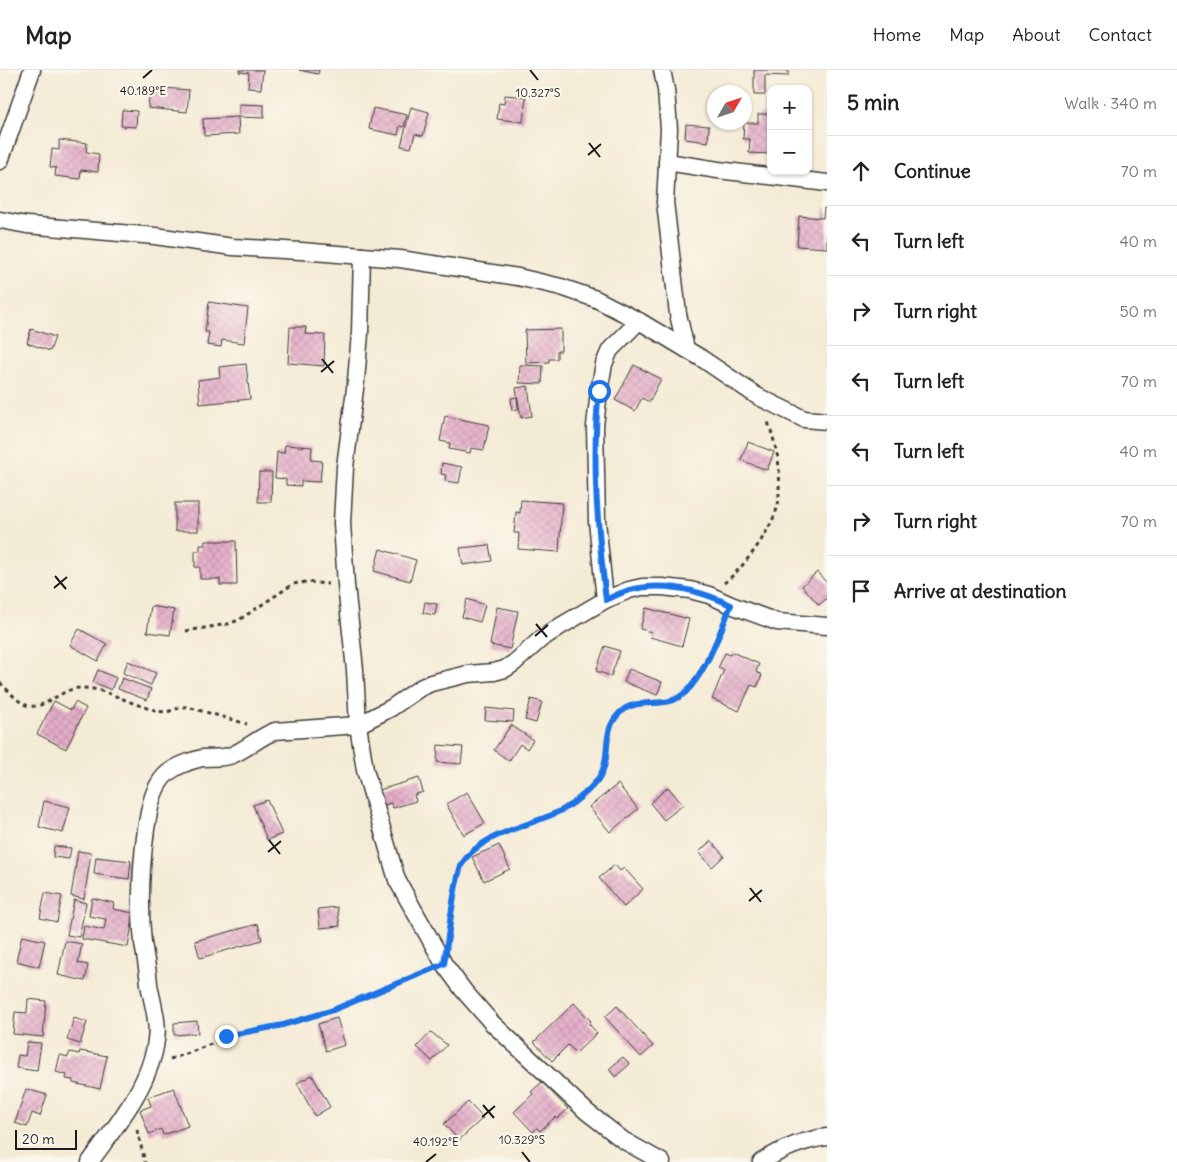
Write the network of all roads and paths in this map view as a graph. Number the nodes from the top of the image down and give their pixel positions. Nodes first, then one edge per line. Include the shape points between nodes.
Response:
1 (32, 70) edge
2 (662, 70) edge
3 (0, 161) edge
4 (667, 162) junction
5 (827, 183) edge
6 (0, 220) edge
7 (362, 256) junction
8 (639, 321) junction
9 (686, 349) junction
10 (757, 396) junction
11 (827, 421) edge
12 (346, 585) junction
13 (709, 595) junction
14 (606, 600) junction
15 (731, 605) junction
16 (827, 626) edge
17 (186, 631) dead end
18 (0, 683) edge
19 (358, 725) junction
20 (274, 731) junction
21 (444, 964) junction
22 (151, 1065) junction
23 (129, 1105) junction
24 (827, 1137) edge
25 (90, 1162) edge
26 (145, 1162) edge
27 (662, 1162) edge
28 (761, 1162) edge

1 - 3 street
2 - 4 street via 669,129
4 - 5 street
4 - 9 street via 665,202 668,236
6 - 7 street via 233,247
7 - 8 street via 518,277 561,287 596,299
7 - 12 street via 360,333 342,523
8 - 9 street
8 - 14 street via 610,350 599,391 595,426 597,521
9 - 10 street
10 - 11 street via 804,419
10 - 13 path via 779,457 778,505 759,544 744,564
12 - 17 path via 293,584 239,620
12 - 19 street
13 - 14 street via 690,590 642,587
13 - 15 street
14 - 19 street via 558,626 505,669 431,683
15 - 16 street via 777,622
15 - 21 path via 710,658 687,692 673,701 636,704 621,712 607,734 607,761 599,779 586,792 564,809 498,835 468,854 461,866 453,899
18 - 20 path via 28,706 34,707 70,689 82,688 152,710 166,712 188,707
19 - 20 street
19 - 21 street via 365,770 397,880
20 - 22 street via 232,755 187,763 162,778 154,793 143,851 141,904 143,942 157,1038
21 - 22 path via 333,1010 283,1025 226,1036
21 - 27 street via 492,1023 587,1112 623,1140
22 - 23 street
23 - 25 street
23 - 26 path
24 - 28 street via 788,1147

